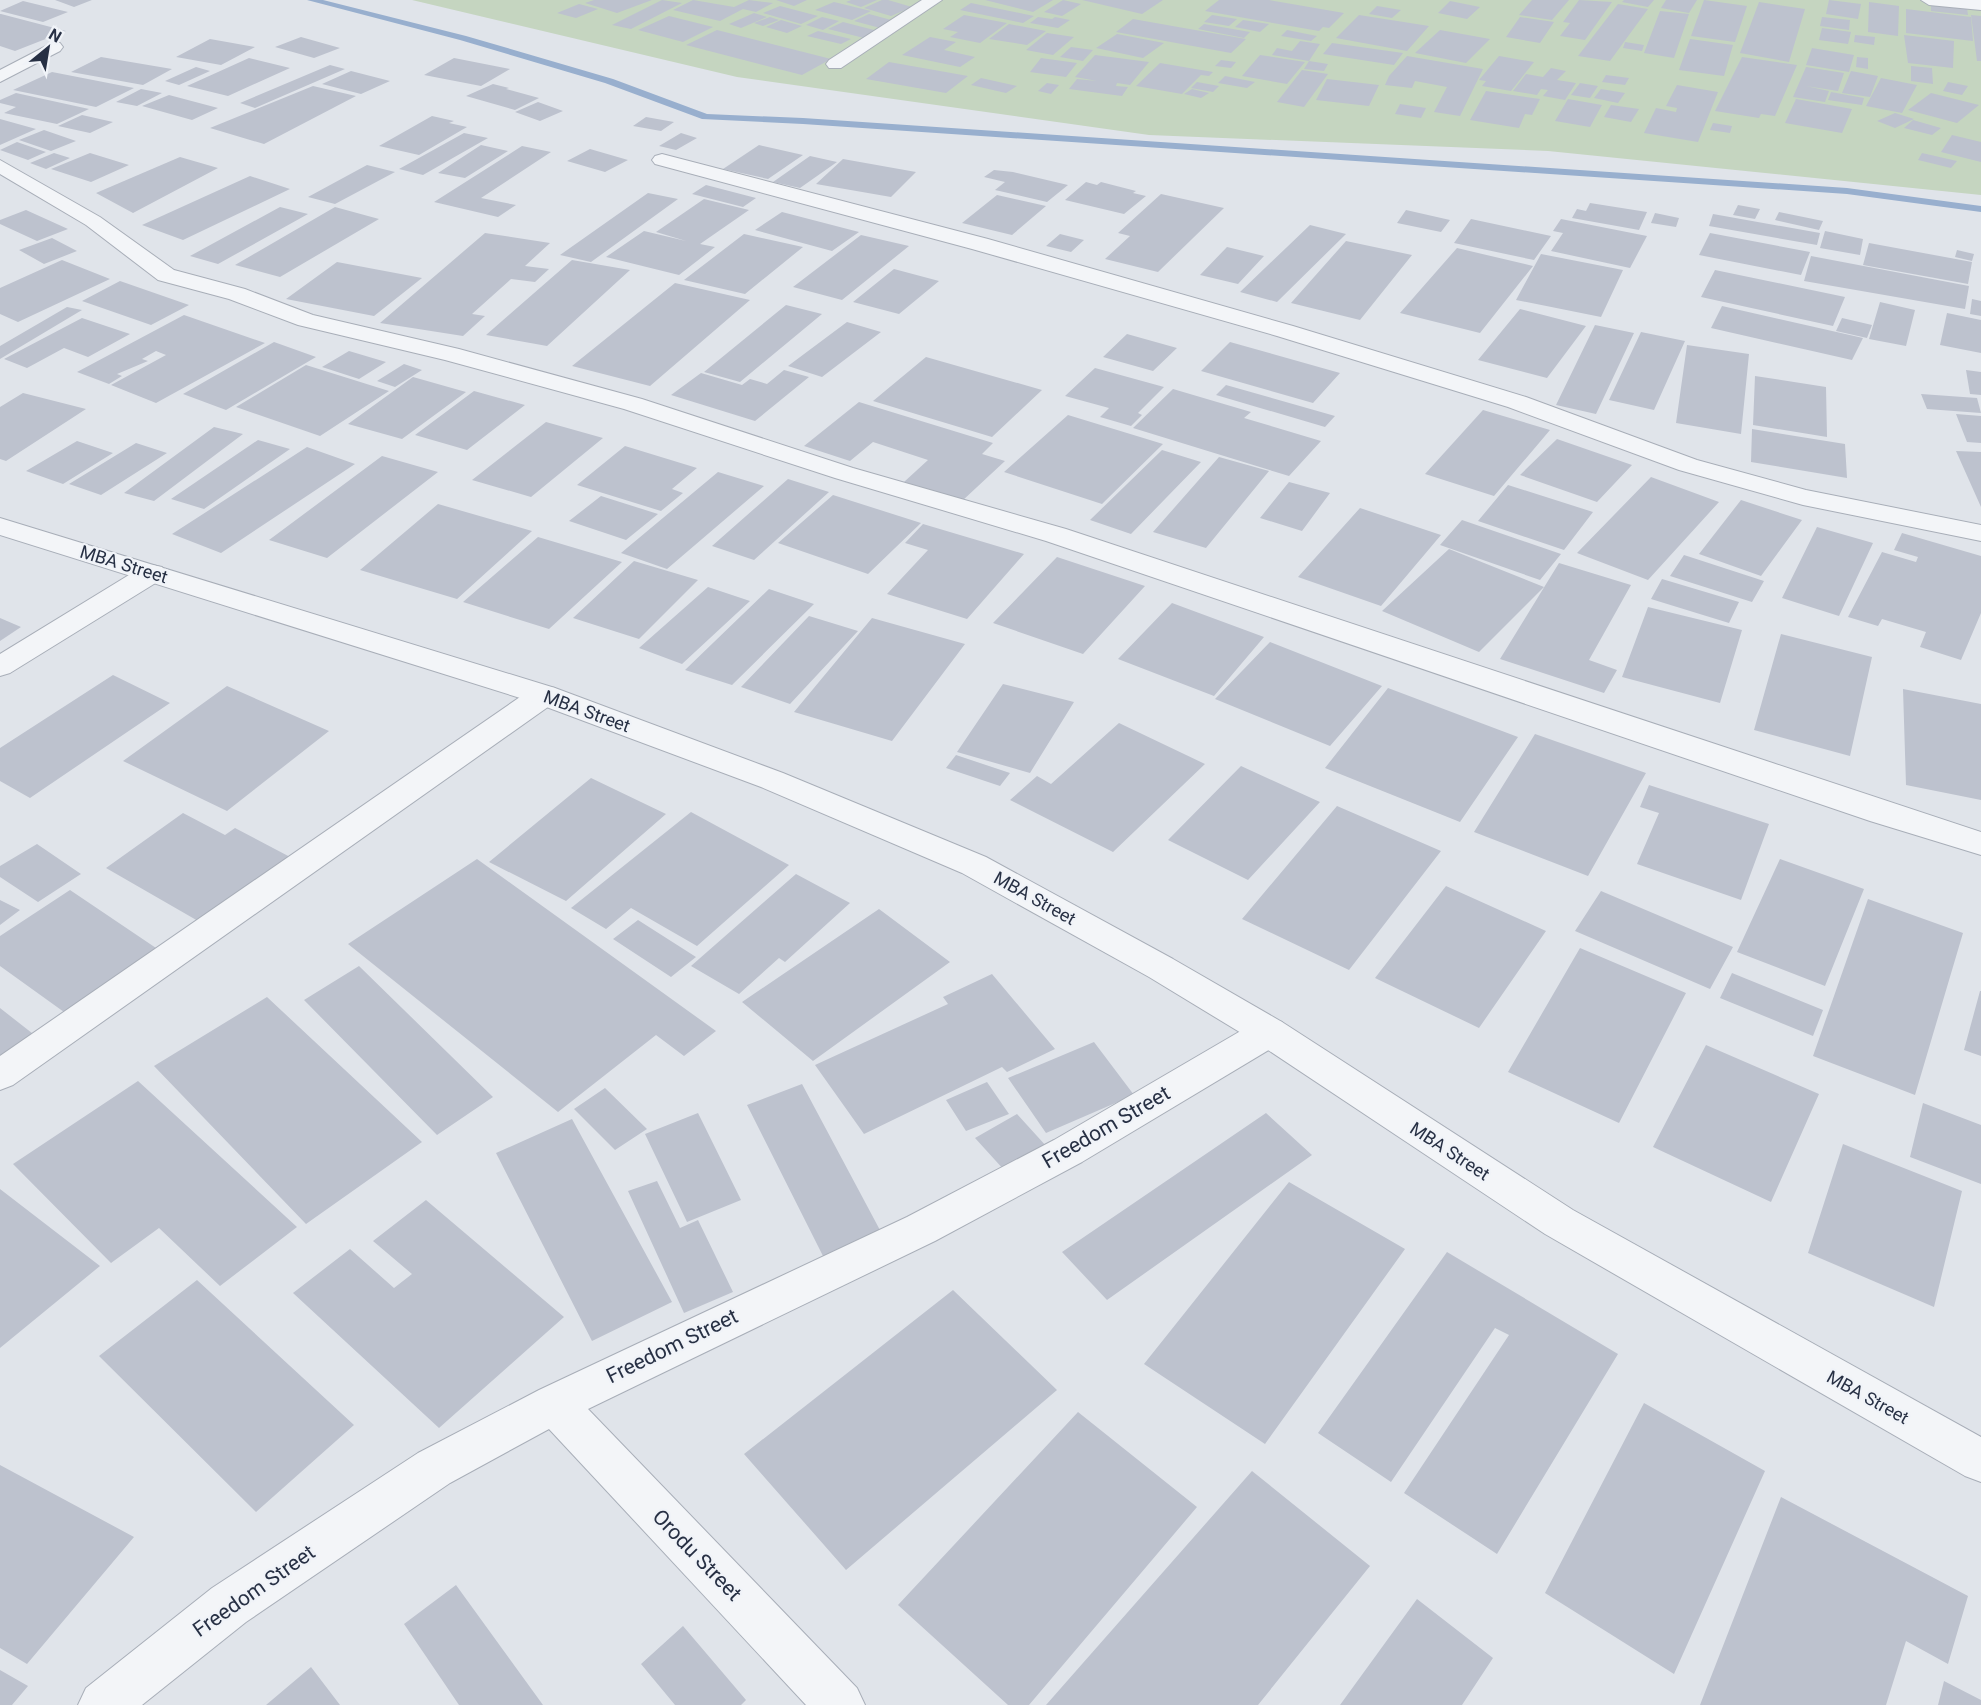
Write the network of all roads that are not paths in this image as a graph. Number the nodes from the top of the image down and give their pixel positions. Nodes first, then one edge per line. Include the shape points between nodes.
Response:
1 (934, 0) edge
2 (1929, 0) edge
3 (1981, 5) edge
4 (54, 47) dead end
5 (836, 64) dead end
6 (0, 77) edge
7 (662, 160) dead end
8 (0, 166) edge
9 (0, 526) edge
10 (1981, 533) edge
11 (152, 573) junction
12 (0, 667) edge
13 (544, 695) junction
14 (1981, 844) edge
15 (1269, 1032) junction
16 (0, 1075) edge
17 (554, 1404) junction
18 (1981, 1461) edge
19 (103, 1705) edge
20 (840, 1705) edge

1 - 5 street
2 - 3 street
4 - 6 street
7 - 10 street via 980,244 1285,331 1517,402 1688,465 1803,497
8 - 14 street via 93,221 166,275 237,294 306,320 451,354 633,404 844,473 1056,535
9 - 11 street, MBA Street
11 - 12 street
11 - 13 street, MBA Street
13 - 15 street, MBA Street via 772,780 974,865
13 - 16 street
15 - 17 street, Freedom Street via 1068,1151 921,1229
15 - 18 street, MBA Street via 1558,1222
17 - 19 street, Freedom Street via 434,1468 229,1605
17 - 20 street, Orodu Street

